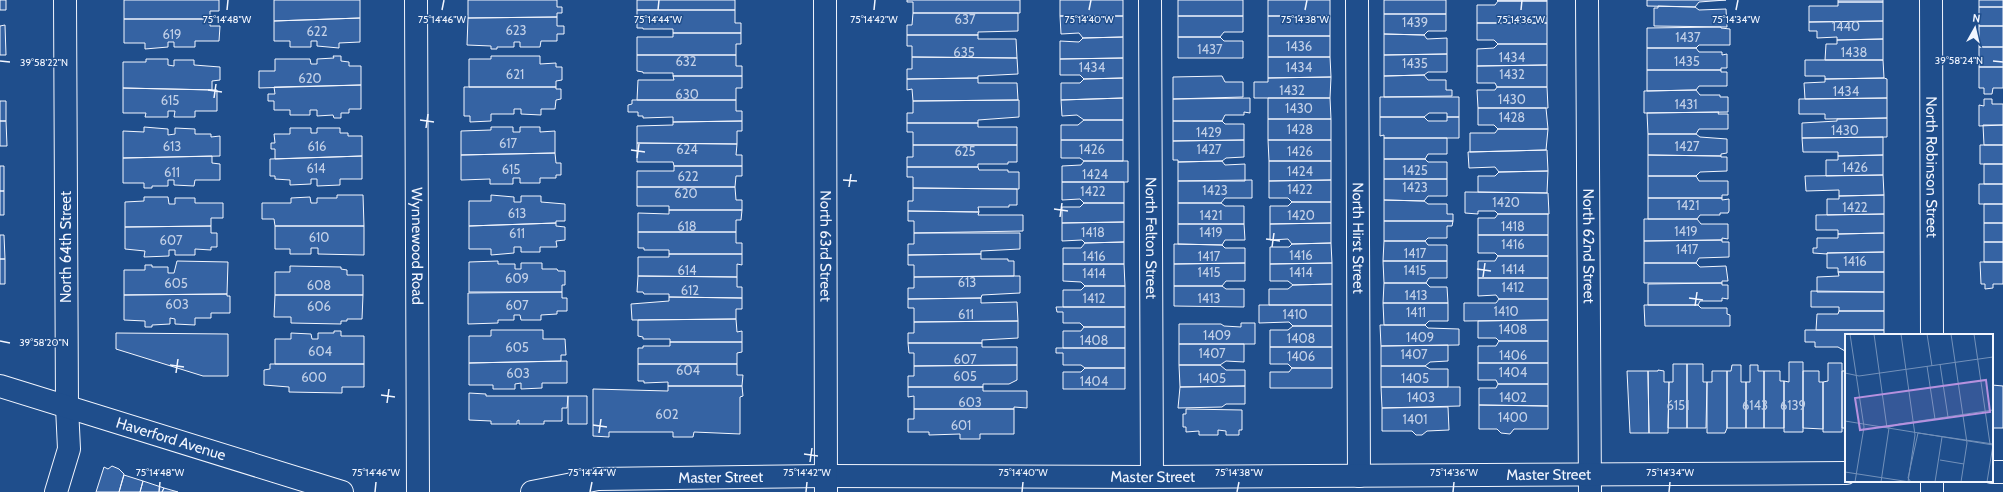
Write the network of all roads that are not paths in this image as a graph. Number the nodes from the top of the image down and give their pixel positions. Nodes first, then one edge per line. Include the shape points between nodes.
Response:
1 (65, 0) edge
2 (416, 0) edge
3 (825, 0) edge
4 (1150, 0) edge
5 (1357, 0) edge
6 (1587, 0) edge
7 (1931, 0) edge
8 (1932, 334) edge
9 (0, 386) edge
10 (67, 407) junction
11 (1845, 473) edge
12 (1359, 476) junction
13 (1152, 477) junction
14 (1590, 483) edge
15 (826, 484) edge
16 (56, 492) edge
17 (342, 492) edge
18 (418, 492) edge
19 (532, 492) edge

1 - 10 street, North 64th Street
2 - 18 street, Wynnewood Road
3 - 15 street, North 63rd Street
4 - 13 street, North Felton Street
5 - 12 street, North Hirst Street
6 - 14 street, North 62nd Street
7 - 8 street, North Robinson Street
9 - 10 street, Haverford Avenue
10 - 16 street, North 64th Street via 69,449
10 - 17 street, Haverford Avenue
11 - 14 street, Master Street
12 - 13 street, Master Street
12 - 14 street, Master Street
13 - 15 street, Master Street
15 - 19 street, Master Street via 598,479

